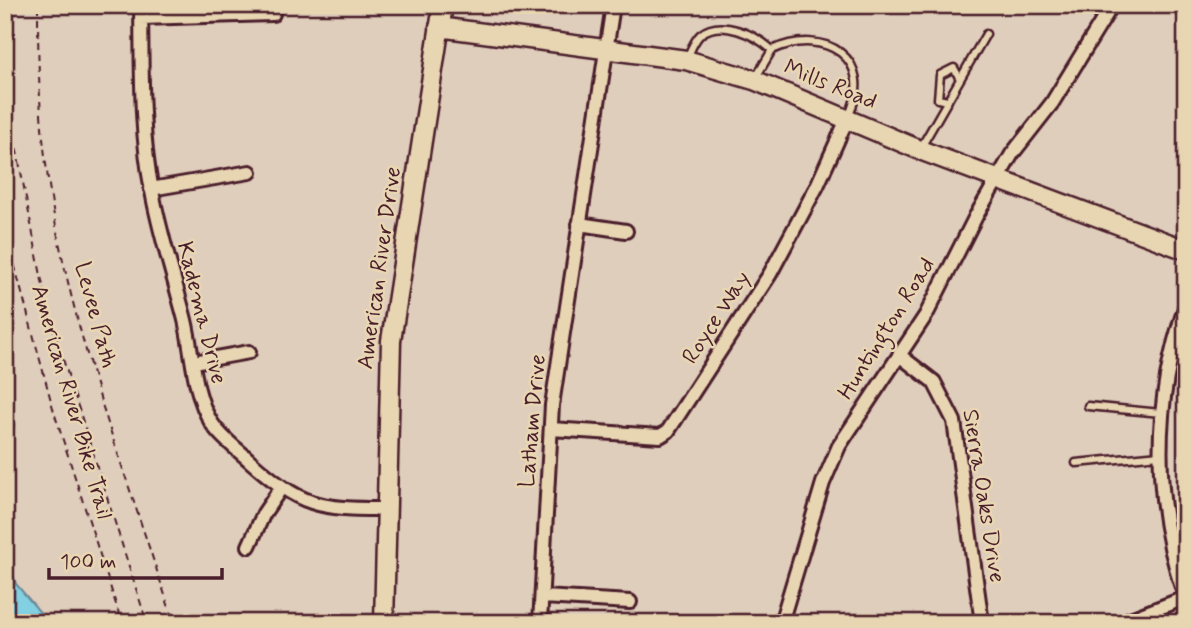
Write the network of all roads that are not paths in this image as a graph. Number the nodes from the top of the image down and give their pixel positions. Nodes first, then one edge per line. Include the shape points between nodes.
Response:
1 (443, 5) edge
2 (613, 5) edge
3 (1112, 5) edge
4 (141, 11) edge
5 (273, 14) dead end
6 (439, 27) junction
7 (986, 33) dead end
8 (606, 48) junction
9 (772, 50) junction
10 (686, 60) junction
11 (960, 79) junction
12 (754, 80) junction
13 (948, 101) junction
14 (848, 117) junction
15 (920, 150) junction
16 (250, 172) dead end
17 (998, 180) junction
18 (151, 189) junction
19 (579, 224) junction
20 (626, 231) dead end
21 (1186, 250) edge
22 (1186, 305) edge
23 (249, 352) dead end
24 (899, 355) junction
25 (194, 362) junction
26 (1088, 406) dead end
27 (1161, 413) junction
28 (551, 429) junction
29 (1160, 455) junction
30 (1076, 463) dead end
31 (281, 488) junction
32 (388, 509) junction
33 (249, 546) dead end
34 (543, 597) junction
35 (1185, 599) edge
36 (630, 602) dead end
37 (384, 623) edge
38 (541, 623) edge
39 (781, 623) edge
40 (982, 623) edge
41 (1120, 623) edge

1 - 6 street, American River Drive
2 - 8 street, Latham Drive
3 - 17 street, Huntington Road
4 - 5 street
4 - 18 street, Kadema Drive via 142,105
6 - 8 street, Mills Road
6 - 32 street, American River Drive via 391,341
7 - 11 lane
8 - 10 street, Mills Road
8 - 19 street, Latham Drive
9 - 10 lane via 750,34 715,29 698,36
9 - 12 lane
9 - 14 lane via 809,41 838,50 852,65 858,84
10 - 12 street, Mills Road
11 - 13 lane
11 - 13 lane via 954,68 940,75 938,99
12 - 14 street, Mills Road
13 - 15 lane
14 - 15 street, Mills Road
14 - 28 street, Royce Way via 770,274 668,431 660,436
15 - 17 street, Mills Road
16 - 18 street
17 - 21 street, Mills Road
17 - 24 street, Huntington Road via 937,297
18 - 25 street, Kadema Drive
19 - 20 street
19 - 28 street, Latham Drive
22 - 27 street via 1171,354
23 - 25 street
24 - 39 street, Huntington Road via 854,419 830,464
24 - 40 street, Sierra Oaks Drive via 933,382 954,421
25 - 31 street, Kadema Drive via 200,398 214,428
26 - 27 lane
27 - 29 street
28 - 34 street, Latham Drive
29 - 30 lane
29 - 35 street via 1167,533
31 - 32 street, Kadema Drive via 329,508
31 - 33 street
32 - 37 street, American River Drive
34 - 36 street
34 - 38 street, Latham Drive
35 - 41 street

